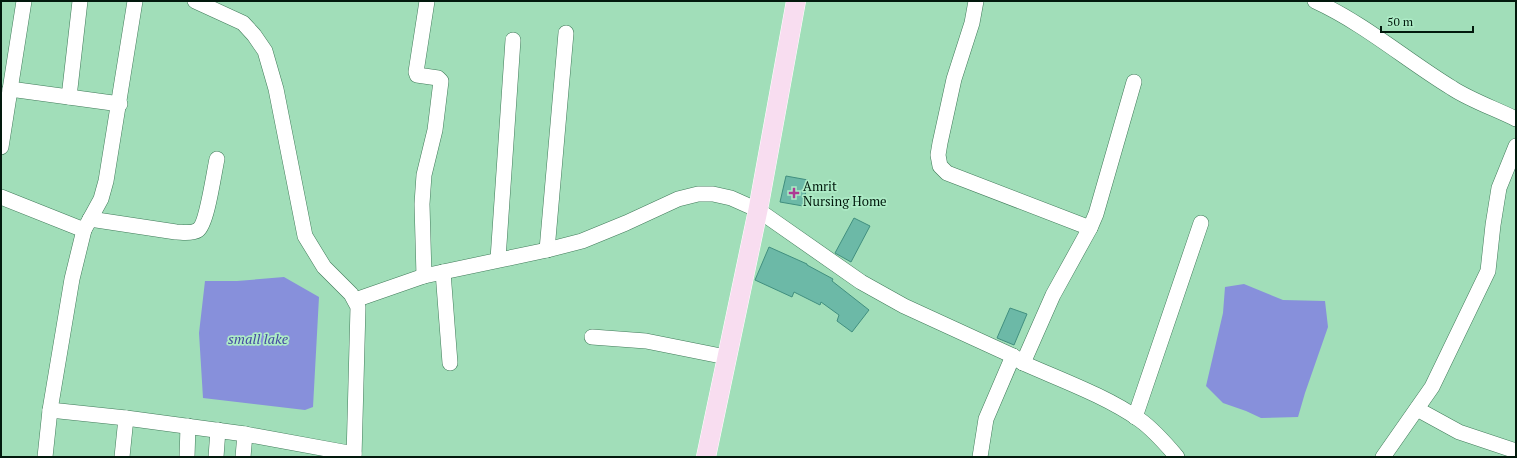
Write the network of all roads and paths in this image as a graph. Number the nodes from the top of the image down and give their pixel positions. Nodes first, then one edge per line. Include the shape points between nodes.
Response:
1 (24, 1) edge
2 (80, 1) edge
3 (135, 1) edge
4 (195, 1) edge
5 (427, 1) edge
6 (796, 1) edge
7 (976, 1) edge
8 (1315, 1) edge
9 (566, 33) dead end
10 (513, 40) dead end
11 (7, 73) edge
12 (1134, 82) dead end
13 (10, 89) junction
14 (69, 97) junction
15 (120, 104) junction
16 (1516, 119) edge
17 (1516, 146) edge
18 (1, 147) edge
19 (216, 158) dead end
20 (1, 197) edge
21 (758, 210) junction
22 (1201, 223) dead end
23 (87, 225) junction
24 (1090, 228) junction
25 (547, 250) junction
26 (498, 259) junction
27 (443, 272) junction
28 (424, 276) junction
29 (355, 300) junction
30 (592, 337) dead end
31 (726, 357) junction
32 (1018, 359) junction
33 (450, 363) dead end
34 (1417, 409) junction
35 (50, 410) junction
36 (1135, 417) junction
37 (126, 418) junction
38 (188, 426) junction
39 (218, 430) junction
40 (245, 434) junction
41 (1516, 451) edge
42 (354, 456) edge
43 (45, 457) edge
44 (122, 457) edge
45 (187, 457) edge
46 (216, 457) edge
47 (243, 457) edge
48 (706, 457) edge
49 (980, 457) edge
50 (1177, 457) edge
51 (1383, 457) edge

1 - 11 street
2 - 14 street
3 - 15 street
4 - 29 street via 243,23 265,51 276,89 305,236 324,267
5 - 28 street via 416,72 419,76 438,78 441,81 435,130 422,189
6 - 21 main road
7 - 24 street via 941,136 938,155 940,166 947,173
8 - 16 street via 1332,8 1367,30 1453,89
9 - 25 street
10 - 26 street
11 - 13 street
12 - 24 street via 1101,201
13 - 14 street
13 - 18 street
14 - 15 street
15 - 23 street via 106,181 101,199
17 - 34 street via 1498,188 1488,271 1432,387
19 - 23 street via 206,212 198,231 176,232
20 - 23 street
21 - 25 street via 731,198 698,194 678,199 582,241
21 - 31 main road
21 - 32 street via 861,282 904,306
22 - 36 street
23 - 35 street via 72,279
24 - 32 street
25 - 26 street
26 - 27 street
27 - 28 street
27 - 33 street
28 - 29 street
29 - 42 street via 359,319
30 - 31 street via 646,341
31 - 48 main road
32 - 36 street via 1116,405
32 - 49 street via 986,419
34 - 41 street via 1459,432
34 - 51 street
35 - 37 street
35 - 43 street
36 - 50 street
37 - 38 street
37 - 44 street
38 - 39 street
38 - 45 street
39 - 40 street
39 - 46 street
40 - 42 street
40 - 47 street

